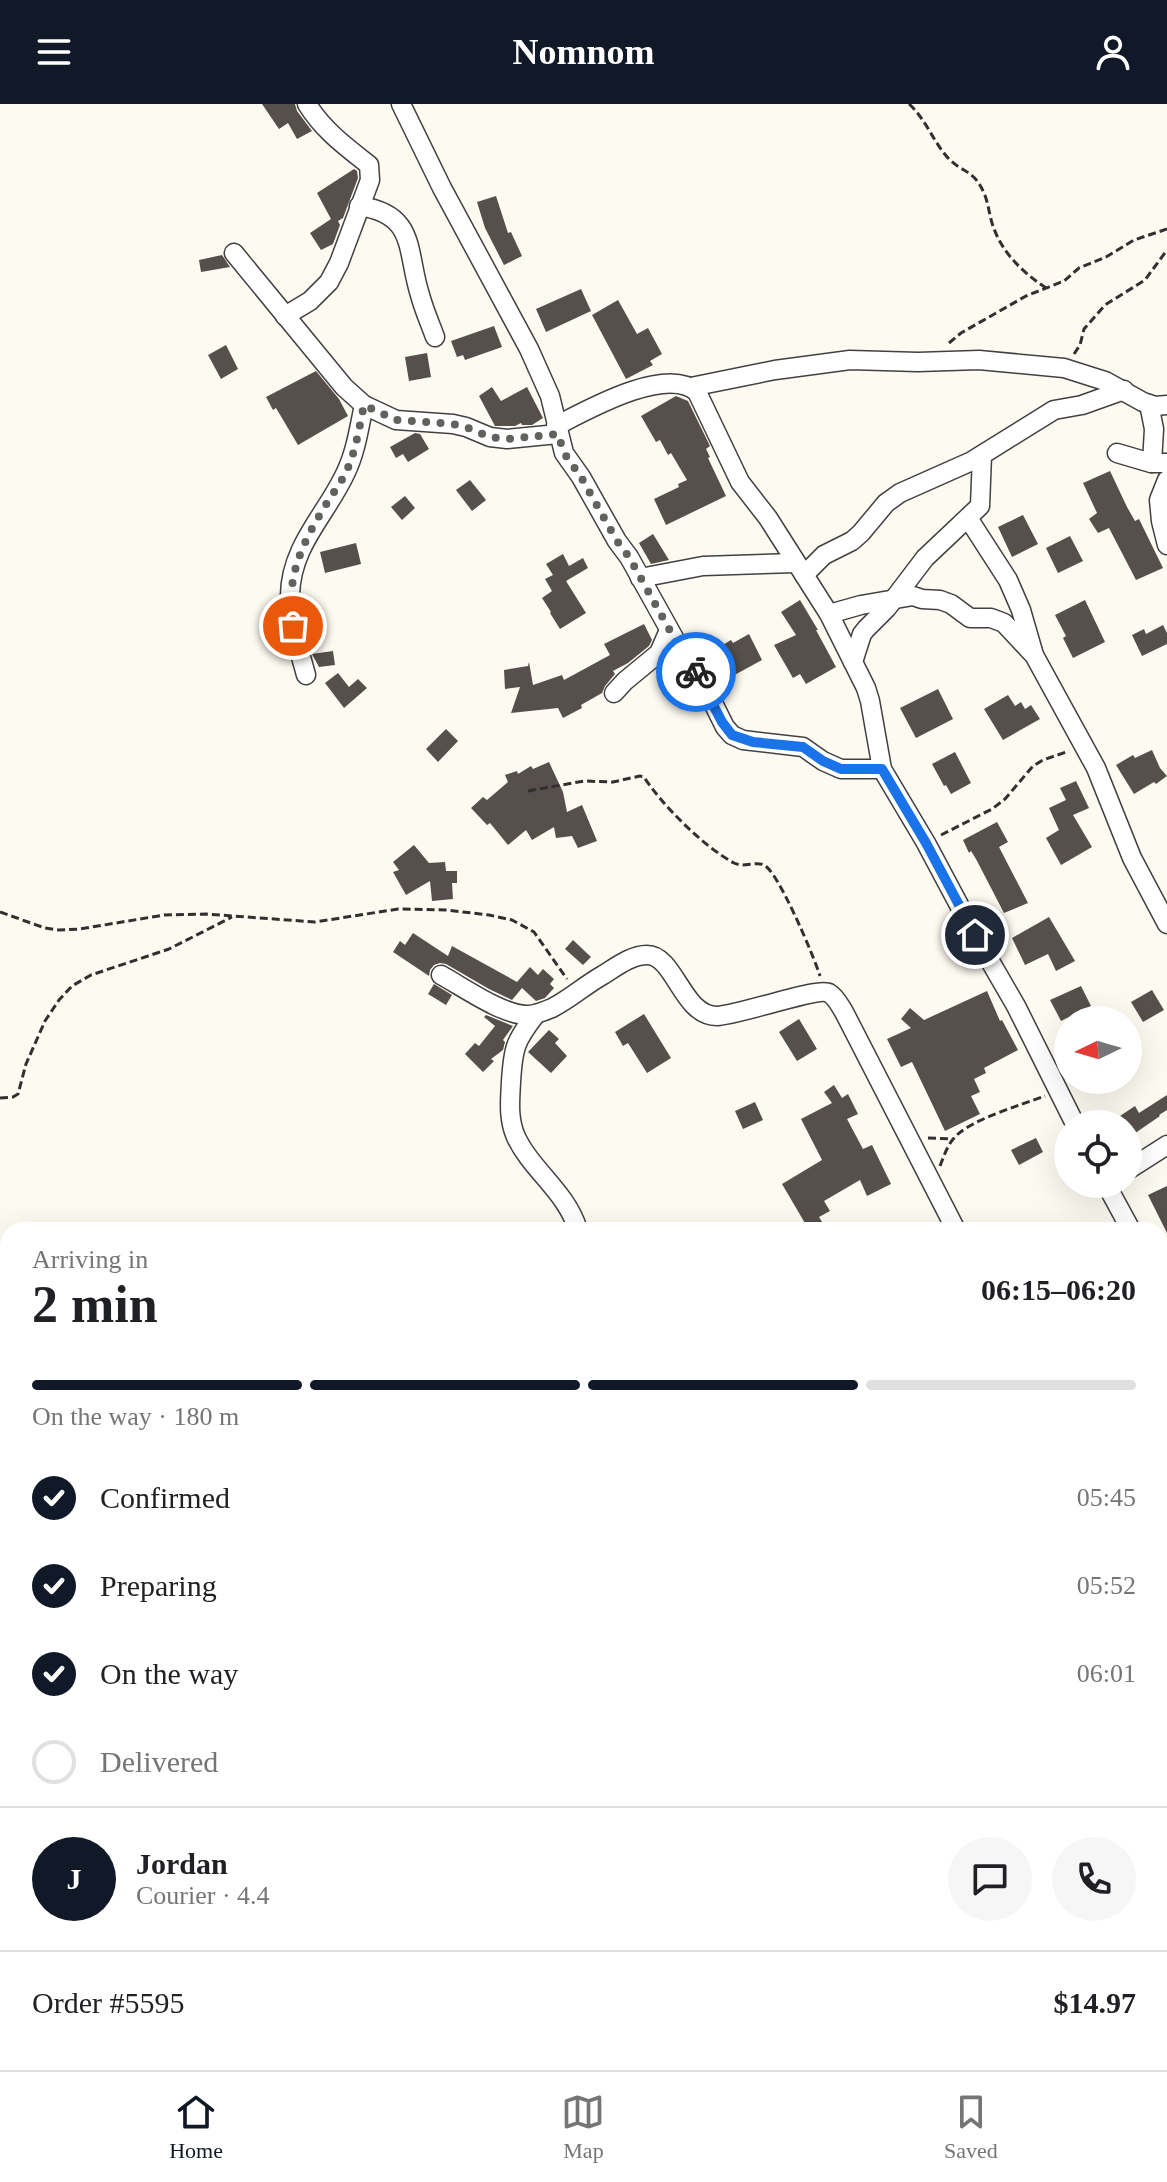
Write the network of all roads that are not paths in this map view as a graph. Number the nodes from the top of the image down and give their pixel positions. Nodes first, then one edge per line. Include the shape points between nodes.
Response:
1 (307, 104) edge
2 (401, 104) edge
3 (359, 206) junction
4 (234, 253) dead end
5 (285, 316) junction
6 (435, 337) dead end
7 (691, 387) junction
8 (1124, 390) junction
9 (1158, 404) edge
10 (364, 405) junction
11 (557, 430) junction
12 (1117, 453) dead end
13 (982, 455) junction
14 (1159, 463) edge
15 (1167, 480) edge
16 (968, 518) junction
17 (1167, 545) edge
18 (800, 569) junction
19 (640, 578) junction
20 (893, 601) junction
21 (829, 614) junction
22 (669, 630) junction
23 (1034, 655) junction
24 (853, 662) junction
25 (306, 675) dead end
26 (614, 693) dead end
27 (882, 769) junction
28 (1167, 924) edge
29 (441, 975) dead end
30 (536, 1014) junction
31 (1068, 1110) edge
32 (1167, 1145) edge
33 (1142, 1161) edge
34 (1114, 1198) edge
35 (574, 1222) edge
36 (952, 1222) edge
37 (1127, 1222) edge

1 - 3 street via 330,134 369,165 370,180
2 - 11 street via 529,349 550,396
3 - 5 street via 329,282
3 - 6 street via 387,213 401,229
4 - 5 street
5 - 10 street
7 - 8 street via 850,360 979,360 1064,368
7 - 11 street via 664,383 622,394
7 - 18 street via 740,482
8 - 9 street
8 - 13 street via 1054,410
9 - 14 street via 1154,429
10 - 11 street via 396,420 453,424 490,437
10 - 25 street via 346,472 299,553 290,591
11 - 19 street via 564,453
12 - 14 street
13 - 16 street via 980,506
13 - 18 street via 900,493 852,541
15 - 17 street via 1159,500
16 - 20 street via 925,558
16 - 23 street via 1008,580
18 - 19 street via 703,566
18 - 21 street
19 - 22 street
20 - 21 street
20 - 23 street via 913,596 940,600 970,618 998,620
20 - 24 street via 862,634
21 - 24 street
22 - 26 street via 659,653
22 - 27 street via 732,735 803,747 841,769
23 - 28 street via 1096,768 1132,858
24 - 27 street via 870,701
27 - 31 street via 1016,1006
29 - 30 street via 513,1013
30 - 35 street via 514,1047 509,1110 525,1152
30 - 36 street via 627,960 646,955 661,960 685,995 708,1015 829,993 844,1012
32 - 33 street
34 - 37 street

